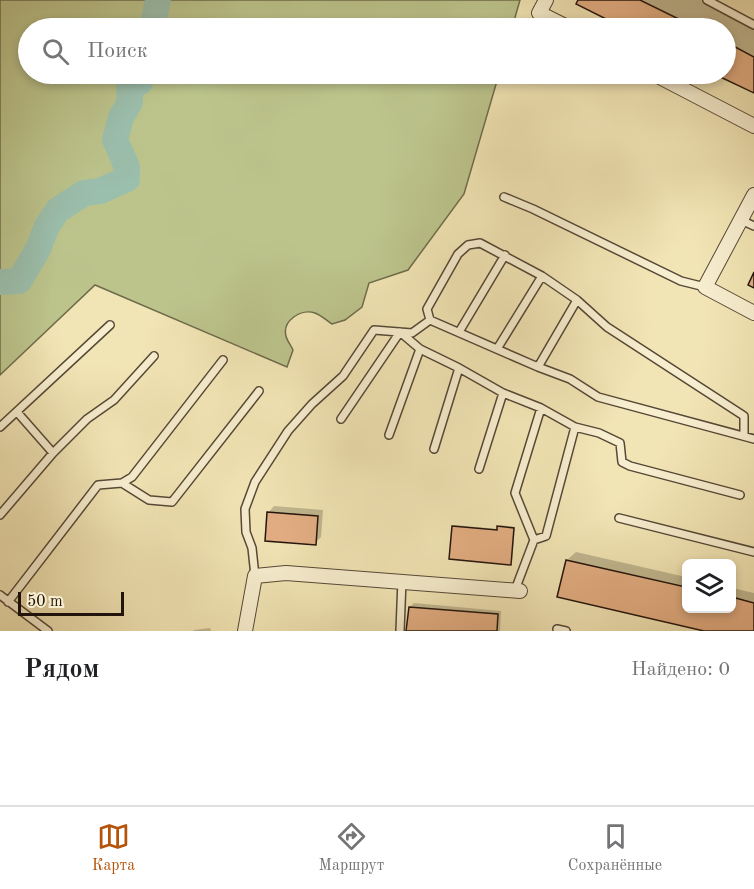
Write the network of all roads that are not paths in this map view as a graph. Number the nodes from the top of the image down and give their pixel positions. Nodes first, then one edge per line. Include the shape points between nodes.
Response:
1 (546, 0) edge
2 (707, 0) edge
3 (549, 18) edge
4 (754, 25) edge
5 (673, 84) edge
6 (754, 126) edge
7 (754, 195) edge
8 (504, 197) dead end
9 (741, 220) junction
10 (754, 226) edge
11 (505, 255) junction
12 (542, 276) junction
13 (705, 287) junction
14 (577, 300) junction
15 (754, 313) edge
16 (430, 320) junction
17 (110, 325) dead end
18 (400, 332) junction
19 (459, 332) junction
20 (420, 349) junction
21 (497, 349) junction
22 (154, 356) dead end
23 (223, 360) dead end
24 (538, 367) junction
25 (459, 368) junction
26 (259, 392) dead end
27 (503, 393) junction
28 (541, 408) junction
29 (17, 412) junction
30 (341, 419) dead end
31 (0, 427) edge
32 (574, 427) junction
33 (388, 435) dead end
34 (744, 436) junction
35 (754, 439) edge
36 (434, 449) dead end
37 (53, 453) junction
38 (479, 469) dead end
39 (122, 483) junction
40 (740, 495) dead end
41 (0, 515) edge
42 (619, 518) dead end
43 (534, 540) junction
44 (754, 552) edge
45 (255, 576) junction
46 (402, 580) junction
47 (518, 590) joint
48 (0, 595) edge
49 (8, 602) junction
50 (37, 629) edge
51 (557, 629) dead end
52 (48, 631) edge
53 (245, 631) edge
54 (400, 631) edge
55 (566, 631) edge

1 - 3 street via 539,13
2 - 4 lane
5 - 6 street
7 - 9 street
8 - 13 lane via 681,281
9 - 10 lane
9 - 13 street
11 - 12 lane
11 - 16 lane via 480,243 468,245 458,254 427,309
11 - 19 lane
12 - 14 lane
12 - 21 lane
13 - 15 street
14 - 24 lane
14 - 34 lane via 607,327 744,416
16 - 18 lane via 412,333
16 - 19 lane
17 - 29 lane
18 - 20 lane
18 - 30 lane
18 - 45 lane via 374,330 343,376 288,431 255,482 245,509
19 - 21 lane
20 - 25 lane
20 - 33 lane
21 - 24 lane
22 - 37 lane via 114,400 87,419
23 - 39 lane via 132,477
24 - 34 lane via 570,379 598,397
25 - 27 lane
25 - 36 lane
26 - 39 lane via 172,502 149,500
27 - 28 lane
27 - 38 lane
28 - 32 lane
28 - 43 lane via 515,493
29 - 31 lane
29 - 37 lane
32 - 40 lane via 620,443 622,462 630,466
32 - 43 lane via 546,536
34 - 35 lane
37 - 41 lane
39 - 49 lane via 98,485
42 - 44 lane
43 - 47 lane
45 - 46 street via 286,573
45 - 53 street
46 - 47 street
46 - 54 lane
48 - 49 lane
49 - 50 lane
50 - 52 lane
51 - 55 lane

